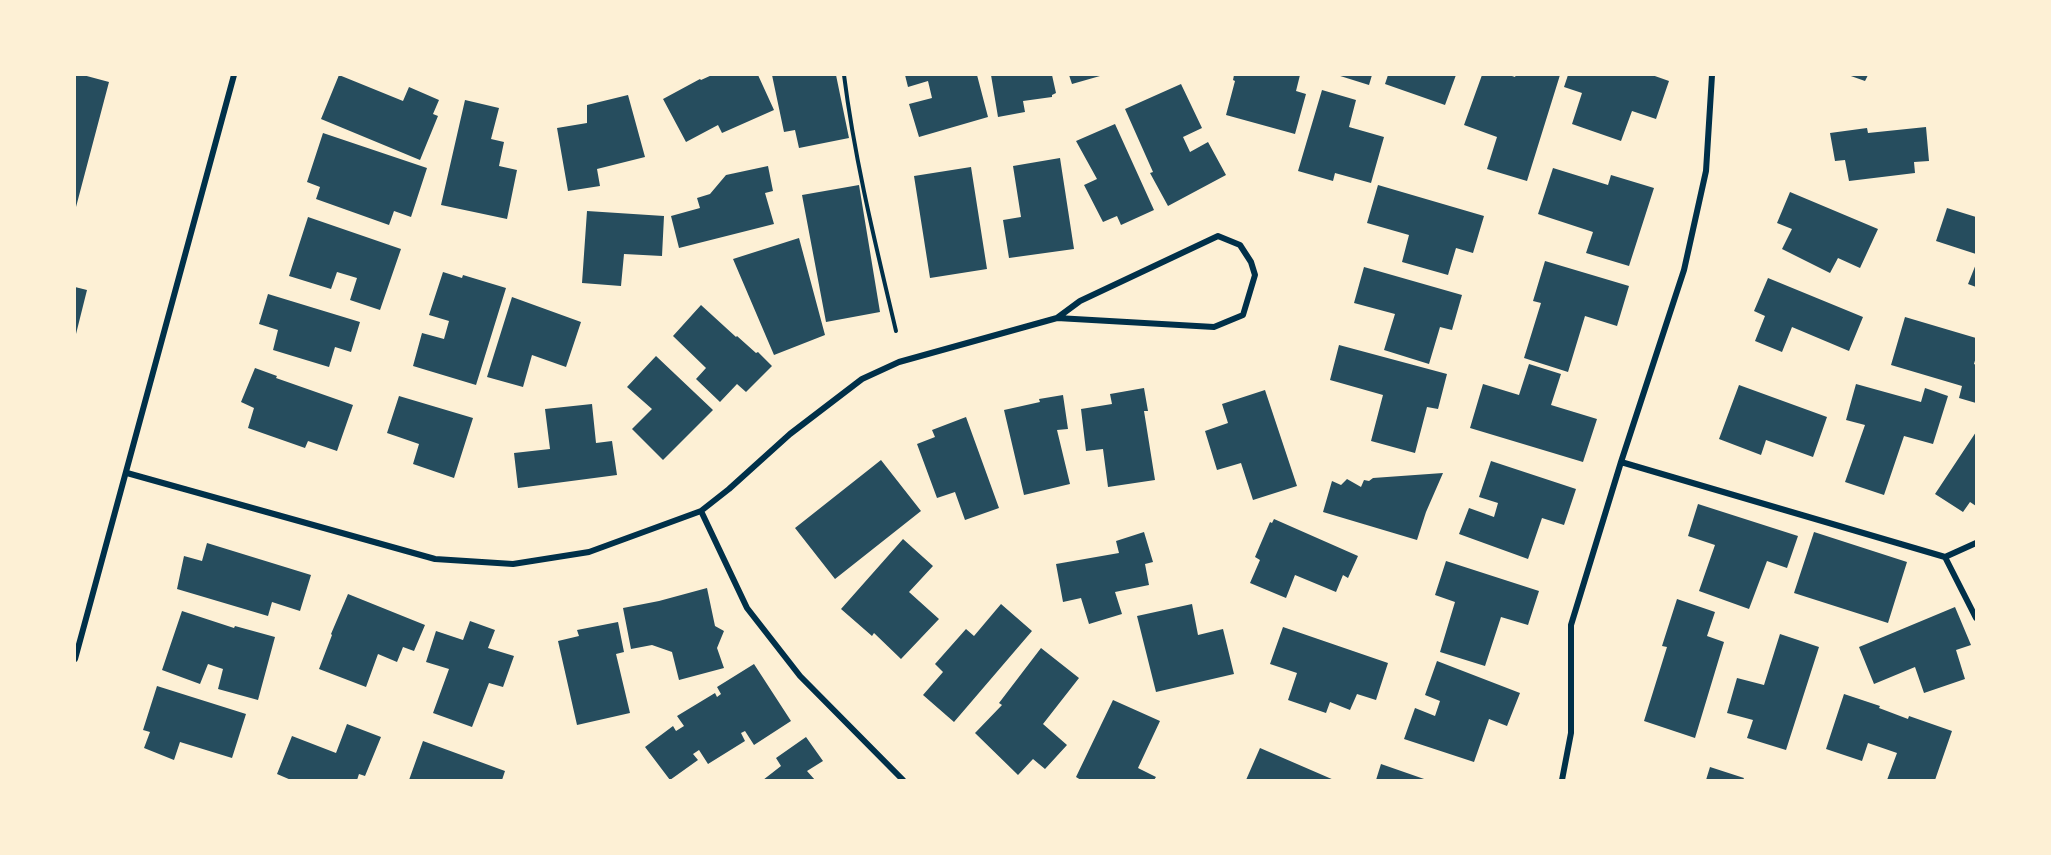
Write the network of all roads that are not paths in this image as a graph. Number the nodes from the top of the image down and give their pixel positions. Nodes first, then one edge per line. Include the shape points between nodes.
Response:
1 (234, 75) edge
2 (1713, 75) edge
3 (1057, 318) junction
4 (1621, 462) junction
5 (127, 473) junction
6 (701, 510) junction
7 (1976, 543) edge
8 (1945, 557) junction
9 (1976, 618) edge
10 (75, 659) edge
11 (903, 780) edge
12 (1562, 780) edge

1 - 5 street
2 - 4 street via 1706,171 1684,270
3 - 3 street via 1080,301 1218,236 1240,245 1255,275 1243,315 1214,327
3 - 6 street via 899,362 862,379
4 - 8 street
4 - 12 street via 1571,625 1571,733
5 - 6 street via 435,559 513,564 589,552
5 - 10 street
6 - 11 street via 747,608 800,676
7 - 8 street
8 - 9 street

